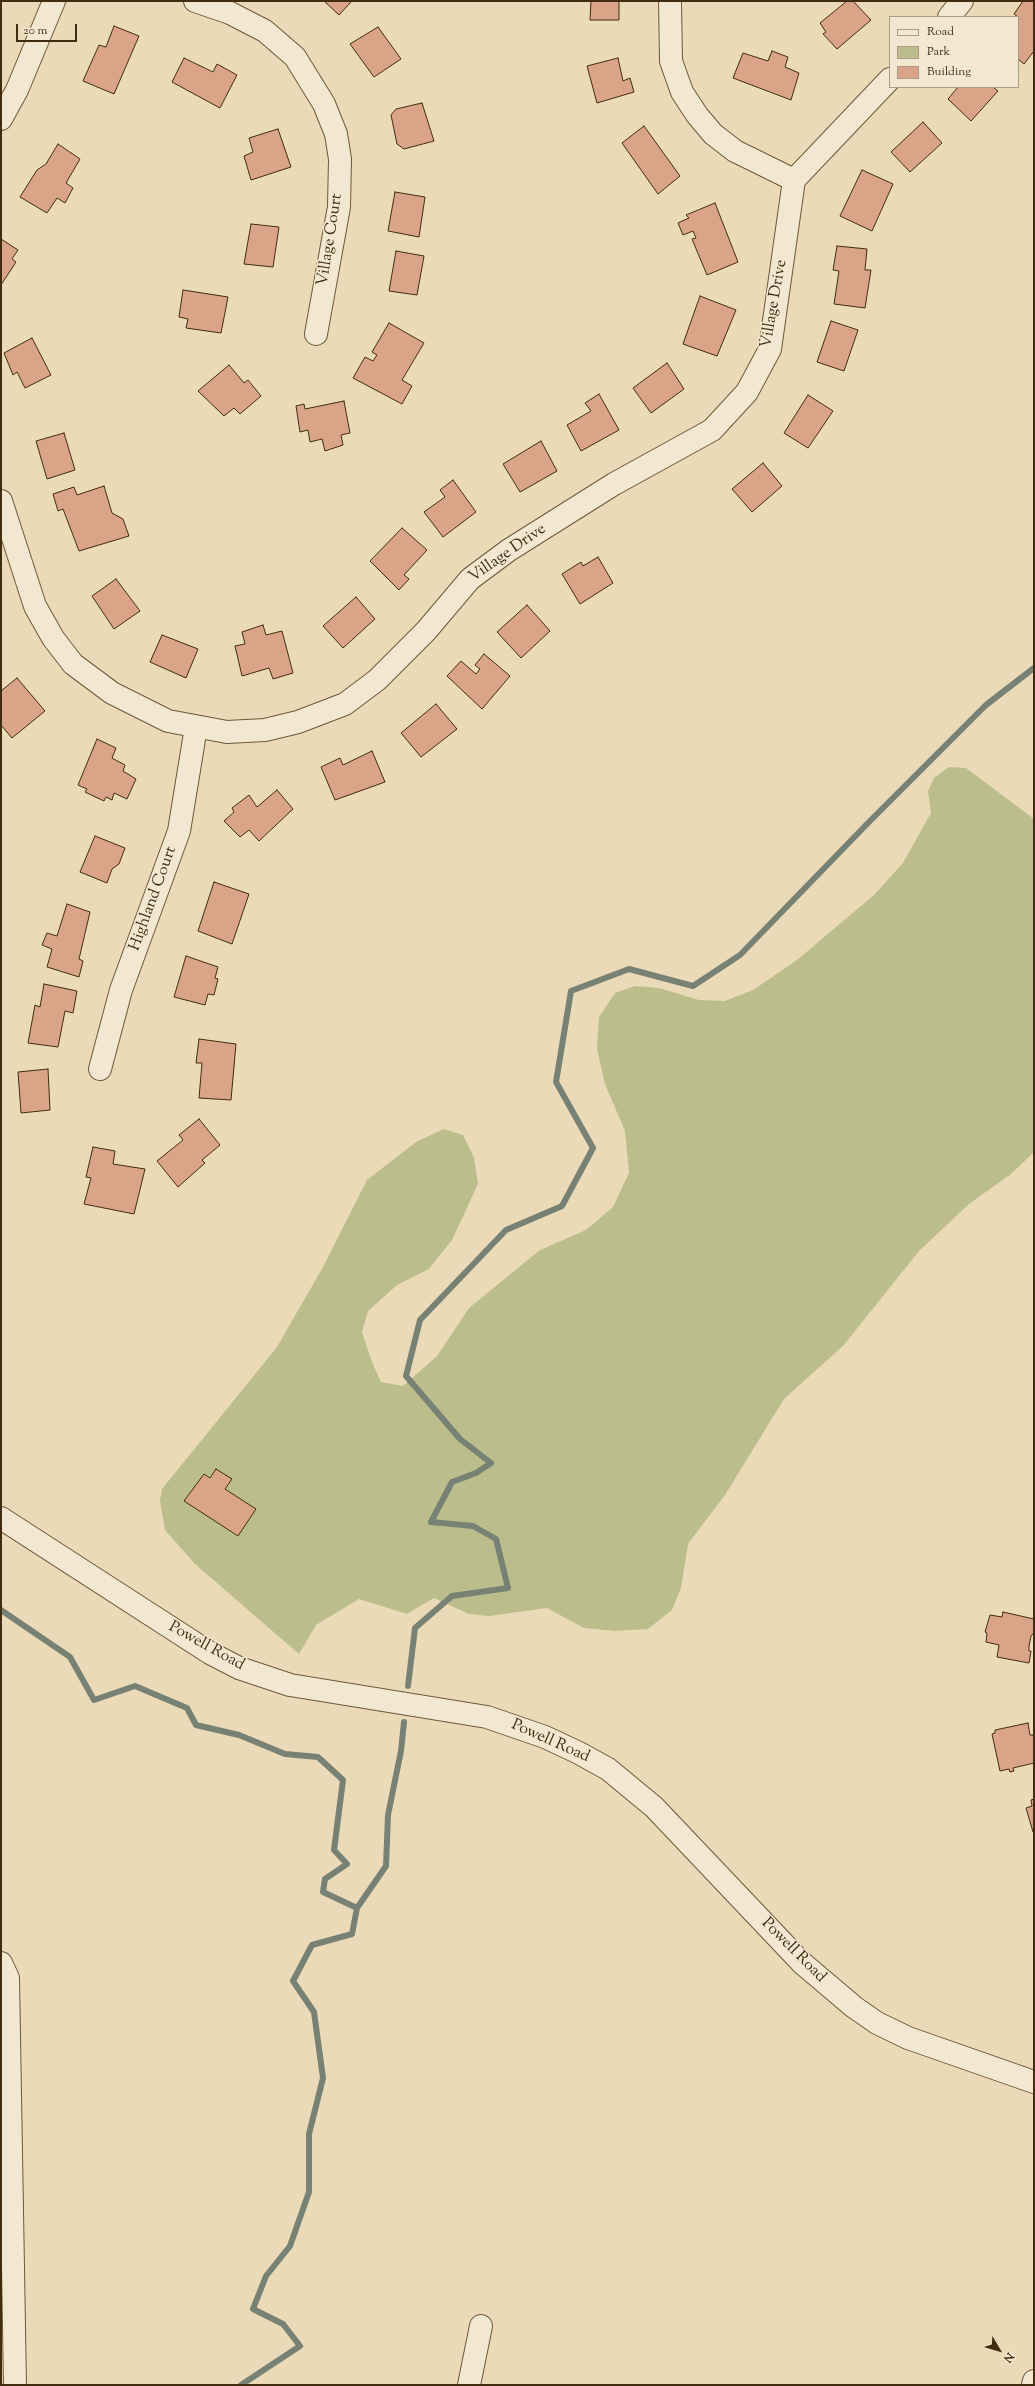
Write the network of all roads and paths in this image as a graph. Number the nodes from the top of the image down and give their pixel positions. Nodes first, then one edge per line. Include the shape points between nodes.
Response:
1 (54, 1) edge
2 (195, 1) edge
3 (670, 1) edge
4 (962, 1) edge
5 (950, 16) edge
6 (889, 80) edge
7 (1, 119) edge
8 (794, 180) junction
9 (316, 334) dead end
10 (1, 501) edge
11 (196, 727) junction
12 (100, 1069) dead end
13 (1, 1518) edge
14 (1, 1963) edge
15 (1034, 2082) edge
16 (482, 2326) dead end
17 (1034, 2381) edge
18 (15, 2385) edge
19 (469, 2385) edge
20 (1033, 2385) edge

1 - 7 street via 17,90
2 - 9 street, Village Court via 230,13 265,31 295,57 324,104 336,134 340,159 339,207
3 - 8 street via 671,61 682,92 697,115 713,134 735,151
4 - 5 street
6 - 8 street
8 - 11 street, Village Drive via 770,349 747,392 712,430 614,484 509,550 470,579 377,680 345,704 298,722 265,730 227,732
10 - 11 street, Village Drive via 35,606 53,638 73,664 112,693 168,721
11 - 12 street, Highland Court via 179,831 121,990
13 - 15 street, Powell Road via 210,1653 240,1668 290,1685 488,1717 539,1734 579,1753 608,1769 654,1807 802,1963 854,2007 877,2023 908,2038
14 - 18 street via 8,1978
16 - 19 street
17 - 20 street

